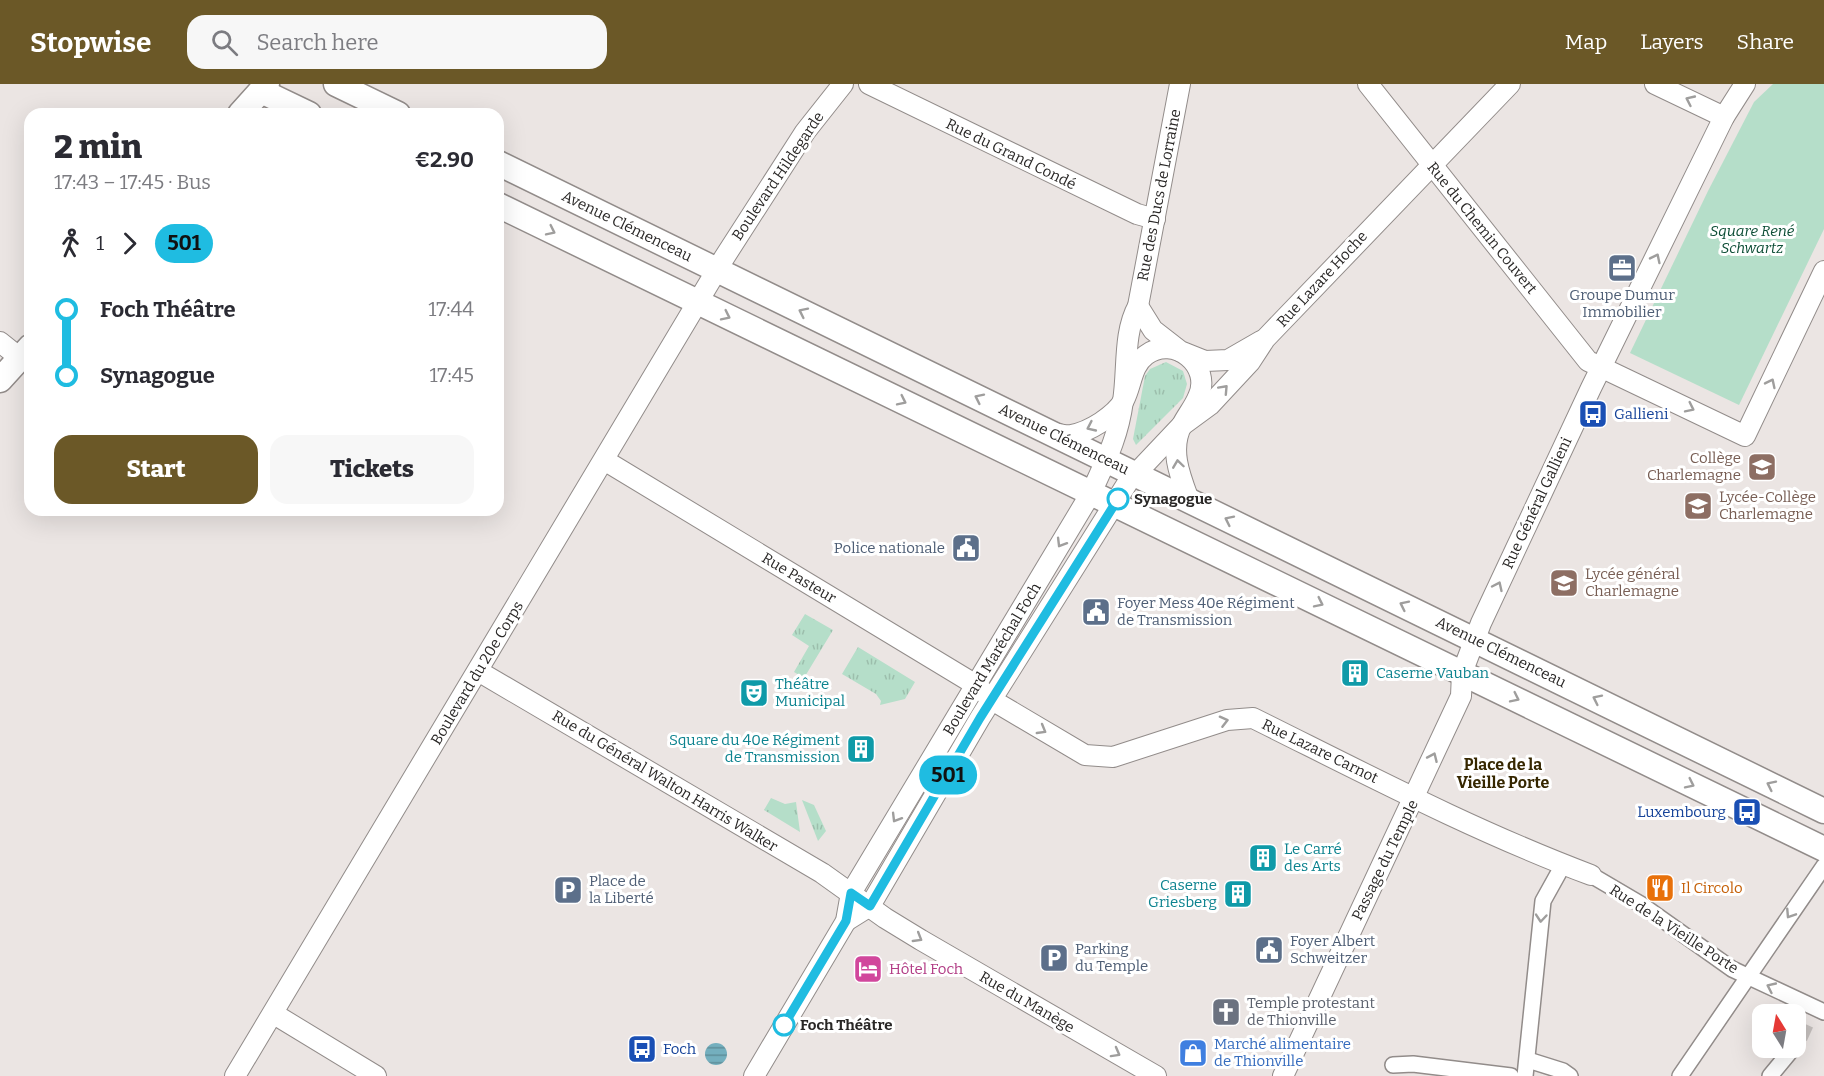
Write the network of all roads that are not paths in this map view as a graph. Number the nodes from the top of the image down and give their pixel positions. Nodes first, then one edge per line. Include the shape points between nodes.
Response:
1 (336, 84) edge
2 (843, 84) edge
3 (869, 84) edge
4 (1180, 84) edge
5 (1368, 84) edge
6 (1510, 84) edge
7 (1655, 84) edge
8 (1745, 84) edge
9 (260, 86) edge
10 (244, 108) edge
11 (298, 108) edge
12 (386, 108) edge
13 (1724, 117) junction
14 (1431, 164) junction
15 (504, 166) edge
16 (504, 208) edge
17 (1155, 219) junction
18 (717, 270) junction
19 (1824, 271) edge
20 (697, 302) junction
21 (1138, 306) junction
22 (1265, 339) junction
23 (0, 342) edge
24 (1180, 351) junction
25 (24, 352) edge
26 (24, 353) edge
27 (1602, 367) junction
28 (0, 380) edge
29 (1123, 401) junction
30 (1180, 427) junction
31 (1051, 433) junction
32 (604, 460) junction
33 (1107, 460) junction
34 (1135, 474) junction
35 (1091, 493) junction
36 (1189, 500) junction
37 (1115, 504) junction
38 (1476, 640) junction
39 (478, 671) junction
40 (1462, 673) junction
41 (976, 685) junction
42 (992, 700) junction
43 (1415, 798) junction
44 (1824, 811) edge
45 (1824, 849) edge
46 (1563, 865) junction
47 (1824, 866) edge
48 (1590, 874) joint
49 (851, 893) junction
50 (870, 906) junction
51 (846, 921) junction
52 (1749, 977) junction
53 (1815, 1012) edge
54 (274, 1014) junction
55 (1785, 1058) edge
56 (1527, 1060) junction
57 (1393, 1065) dead end
58 (235, 1076) edge
59 (376, 1076) edge
60 (755, 1076) edge
61 (1156, 1076) edge
62 (1283, 1076) edge
63 (1511, 1076) edge
64 (1525, 1076) edge
65 (1570, 1076) edge
66 (1680, 1076) edge
67 (1770, 1076) edge

1 - 12 street
2 - 18 street, Boulevard Hildegarde via 805,132
3 - 17 street, Rue du Grand Condé via 1137,214
4 - 17 street, Rue des Ducs de Lorraine
5 - 14 street, Rue du Chemin Couvert
6 - 14 street, Rue Lazare Hoche
13 -> 7 street
8 - 13 street
9 - 10 street
9 - 11 street
27 -> 13 street
14 - 22 street, Rue Lazare Hoche
14 - 27 street, Rue du Chemin Couvert via 1588,361
15 - 18 street, Avenue Clémenceau
16 -> 20 street
17 - 21 street, Rue des Ducs de Lorraine
18 - 20 street, Boulevard du 20e Corps
31 -> 18 street, Avenue Clémenceau
27 -> 19 street via 1745,436
20 - 32 street, Boulevard du 20e Corps
20 -> 35 street
21 - 24 street via 1153,330
21 - 29 street, Rue des Ducs de Lorraine via 1131,319
22 - 24 street via 1228,360 1205,361
30 -> 22 street, Rue Lazare Hoche via 1210,405 1250,362
23 - 25 street
24 - 29 street via 1159,349 1145,355 1134,369
24 - 30 street via 1194,361 1202,382 1199,396
26 - 28 street
38 -> 27 street, Rue Général Gallieni
29 -> 31 street via 1107,417 1071,436
29 - 33 street, Rue des Ducs de Lorraine via 1115,443
30 - 34 street, Rue Lazare Hoche
36 -> 30 street via 1176,462
31 - 33 street, Avenue Clémenceau
32 - 39 street, Boulevard du 20e Corps
32 - 41 street, Rue Pasteur
33 - 34 street, Avenue Clémenceau
33 - 35 street, Rue des Ducs de Lorraine
34 - 36 street, Avenue Clémenceau
34 - 37 street, Boulevard Maréchal Foch
35 - 37 street
35 -> 41 street, Boulevard Maréchal Foch
38 -> 36 street, Avenue Clémenceau
37 -> 40 street
37 - 42 street, Boulevard Maréchal Foch
38 - 40 street, Passage du Temple
44 -> 38 street, Avenue Clémenceau
39 - 49 street, Rue du Général Walton Harris Walker
39 - 54 street, Boulevard du 20e Corps
43 -> 40 street, Passage du Temple via 1461,696
40 -> 45 street
41 - 42 street, Rue Pasteur
41 -> 49 street, Boulevard Maréchal Foch
42 -> 43 street, Rue Lazare Carnot via 1085,755 1113,757 1227,720 1253,718
42 - 50 street, Boulevard Maréchal Foch
43 - 46 street
43 - 62 street, Passage du Temple
46 - 48 street
46 -> 56 street via 1543,901
47 -> 52 street
48 - 52 street, Rue de la Vieille Porte
49 - 50 street, Rue du Général Walton Harris Walker
49 - 51 street, Boulevard Maréchal Foch
50 - 51 street, Boulevard Maréchal Foch
50 -> 61 street, Rue du Manège via 921,940
51 - 60 street, Boulevard Maréchal Foch
53 -> 52 street, Rue de la Vieille Porte
52 - 66 street
54 - 58 street, Boulevard du 20e Corps
54 - 59 street
55 - 67 street
56 - 64 street
56 - 65 street
57 - 63 street

